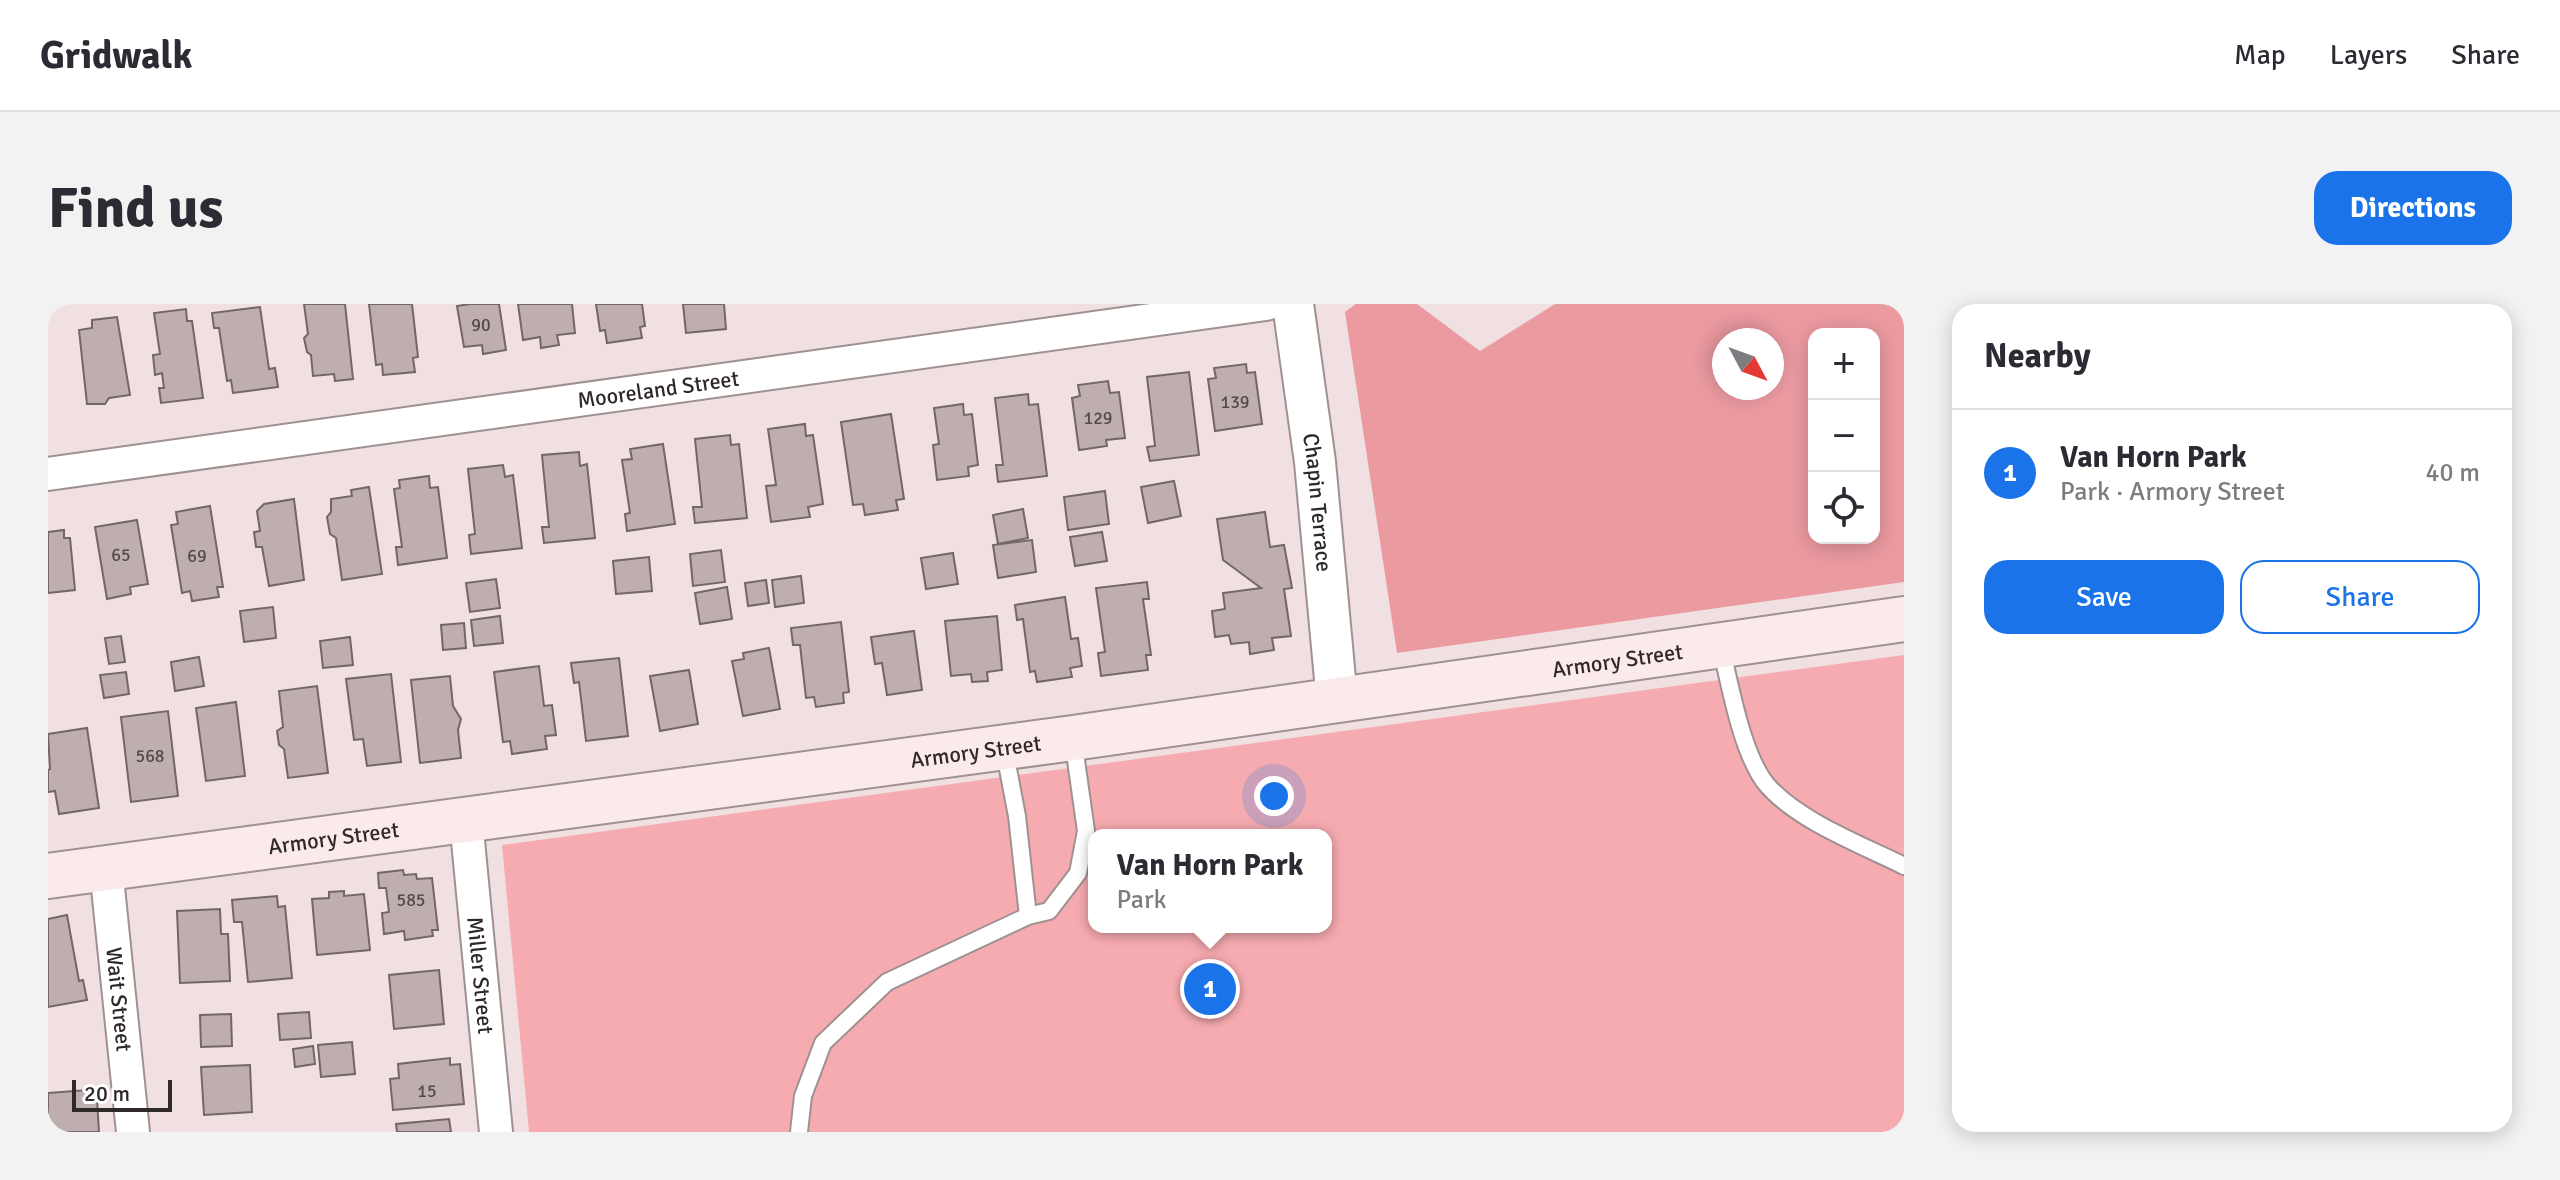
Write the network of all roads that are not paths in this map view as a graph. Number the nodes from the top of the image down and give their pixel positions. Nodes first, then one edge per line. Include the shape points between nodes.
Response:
1 (1266, 304) edge
2 (1293, 304) edge
3 (48, 474) edge
4 (1904, 619) edge
5 (1720, 645) junction
6 (1337, 701) junction
7 (1073, 738) junction
8 (1004, 746) junction
9 (466, 820) junction
10 (1904, 866) edge
11 (106, 868) junction
12 (48, 876) edge
13 (1028, 916) junction
14 (133, 1132) edge
15 (496, 1132) edge
16 (799, 1132) edge

1 - 3 street, Mooreland Street
2 - 6 street, Chapin Terrace via 1315,462
4 - 5 main road, Armory Street
5 - 6 main road, Armory Street
5 - 10 lane via 1749,751 1767,785 1799,811
6 - 7 main road, Armory Street
7 - 8 main road, Armory Street
7 - 13 lane via 1086,831 1078,873 1049,911
8 - 9 main road, Armory Street
8 - 13 lane
9 - 11 main road, Armory Street
9 - 15 street, Miller Street
11 - 12 main road, Armory Street
11 - 14 street, Wait Street
13 - 16 lane via 887,982 823,1043 803,1096

